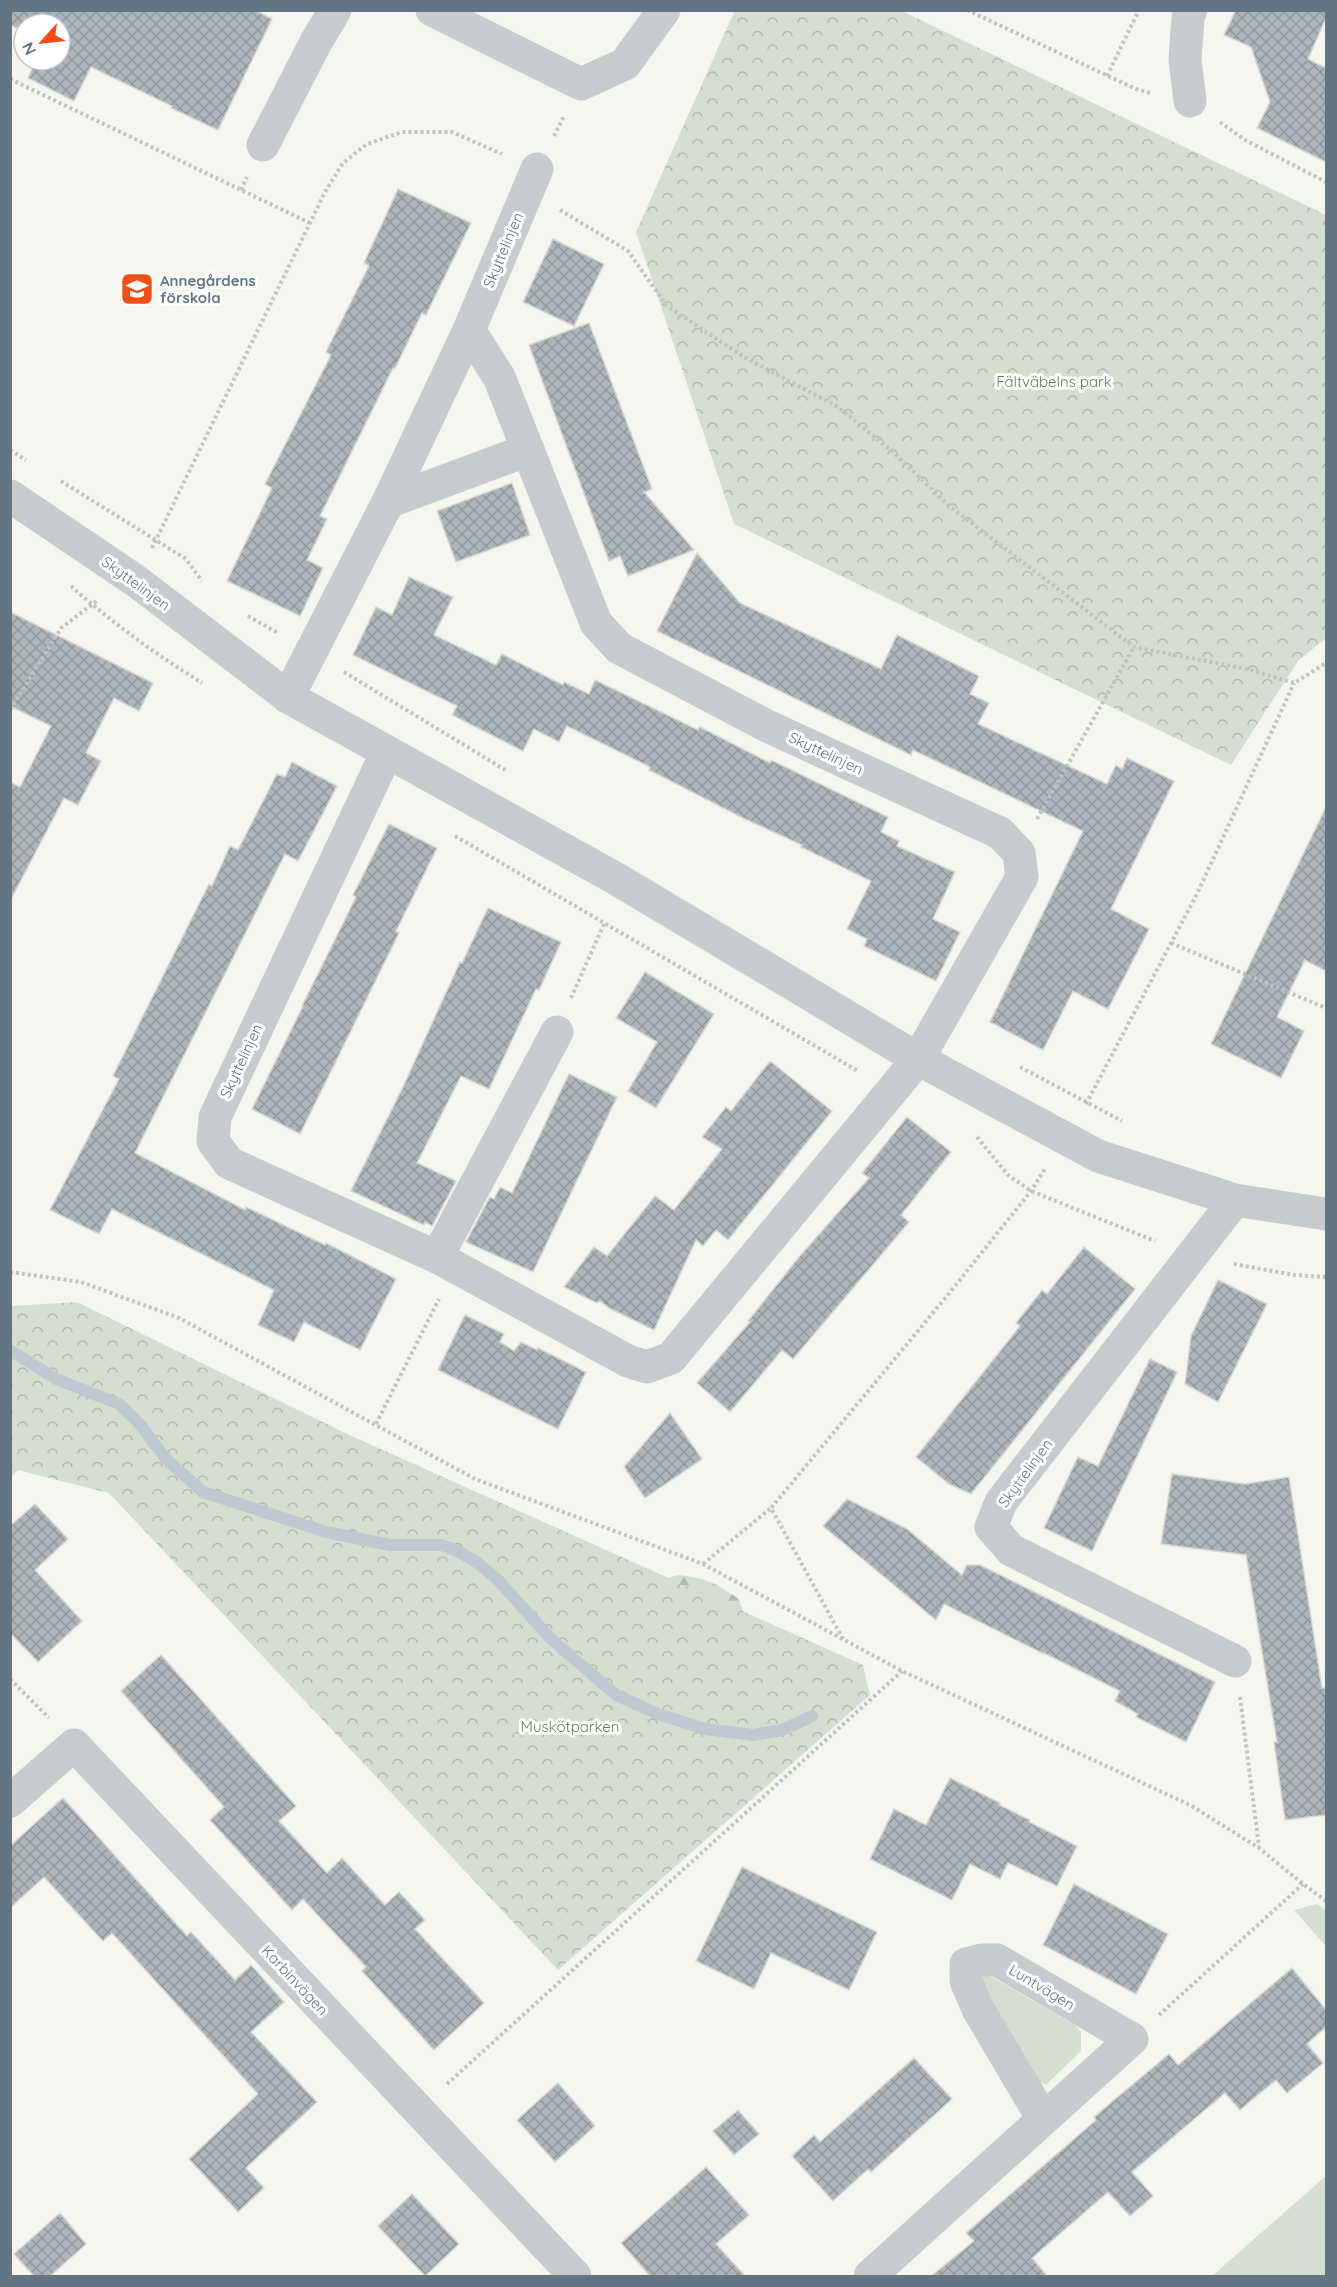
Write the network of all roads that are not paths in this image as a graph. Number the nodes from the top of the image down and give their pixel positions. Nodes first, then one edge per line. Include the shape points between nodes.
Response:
1 (335, 10) edge
2 (432, 10) edge
3 (664, 10) edge
4 (1191, 10) edge
5 (1190, 101) dead end
6 (263, 145) dead end
7 (533, 181) road end
8 (469, 330) junction
9 (528, 450) junction
10 (10, 495) edge
11 (388, 502) junction
12 (288, 697) junction
13 (387, 754) junction
14 (557, 1032) road end
15 (918, 1059) junction
16 (1235, 1200) junction
17 (1326, 1214) edge
18 (446, 1262) junction
19 (1235, 1661) road end
20 (10, 1801) edge
21 (1043, 2119) junction
22 (575, 2277) edge
23 (870, 2277) edge

1 - 6 street
2 - 3 street via 581,84 625,64
4 - 5 street via 1185,60
7 - 8 street, Skyttelinjen
8 - 9 street, Skyttelinjen via 499,377
8 - 11 street, Skyttelinjen
9 - 11 street
9 - 15 street, Skyttelinjen via 596,623 619,648 767,726 1000,833 1019,853 1022,877
10 - 12 street, Skyttelinjen via 136,581
11 - 12 street, Skyttelinjen
12 - 13 street, Skyttelinjen
13 - 15 street, Skyttelinjen via 615,878
13 - 18 street, Skyttelinjen via 215,1117 213,1141 229,1163
14 - 18 street
15 - 16 street, Skyttelinjen via 1098,1156
15 - 18 street, Skyttelinjen via 671,1358 647,1367 628,1361
16 - 17 street, Skyttelinjen
16 - 19 street, Skyttelinjen via 1001,1502 991,1527 1011,1550
20 - 22 street, Karbinvägen via 74,1744
21 - 21 street, Luntvägen via 1132,2040 998,1960 966,1964 966,1981 978,2009
21 - 23 street

